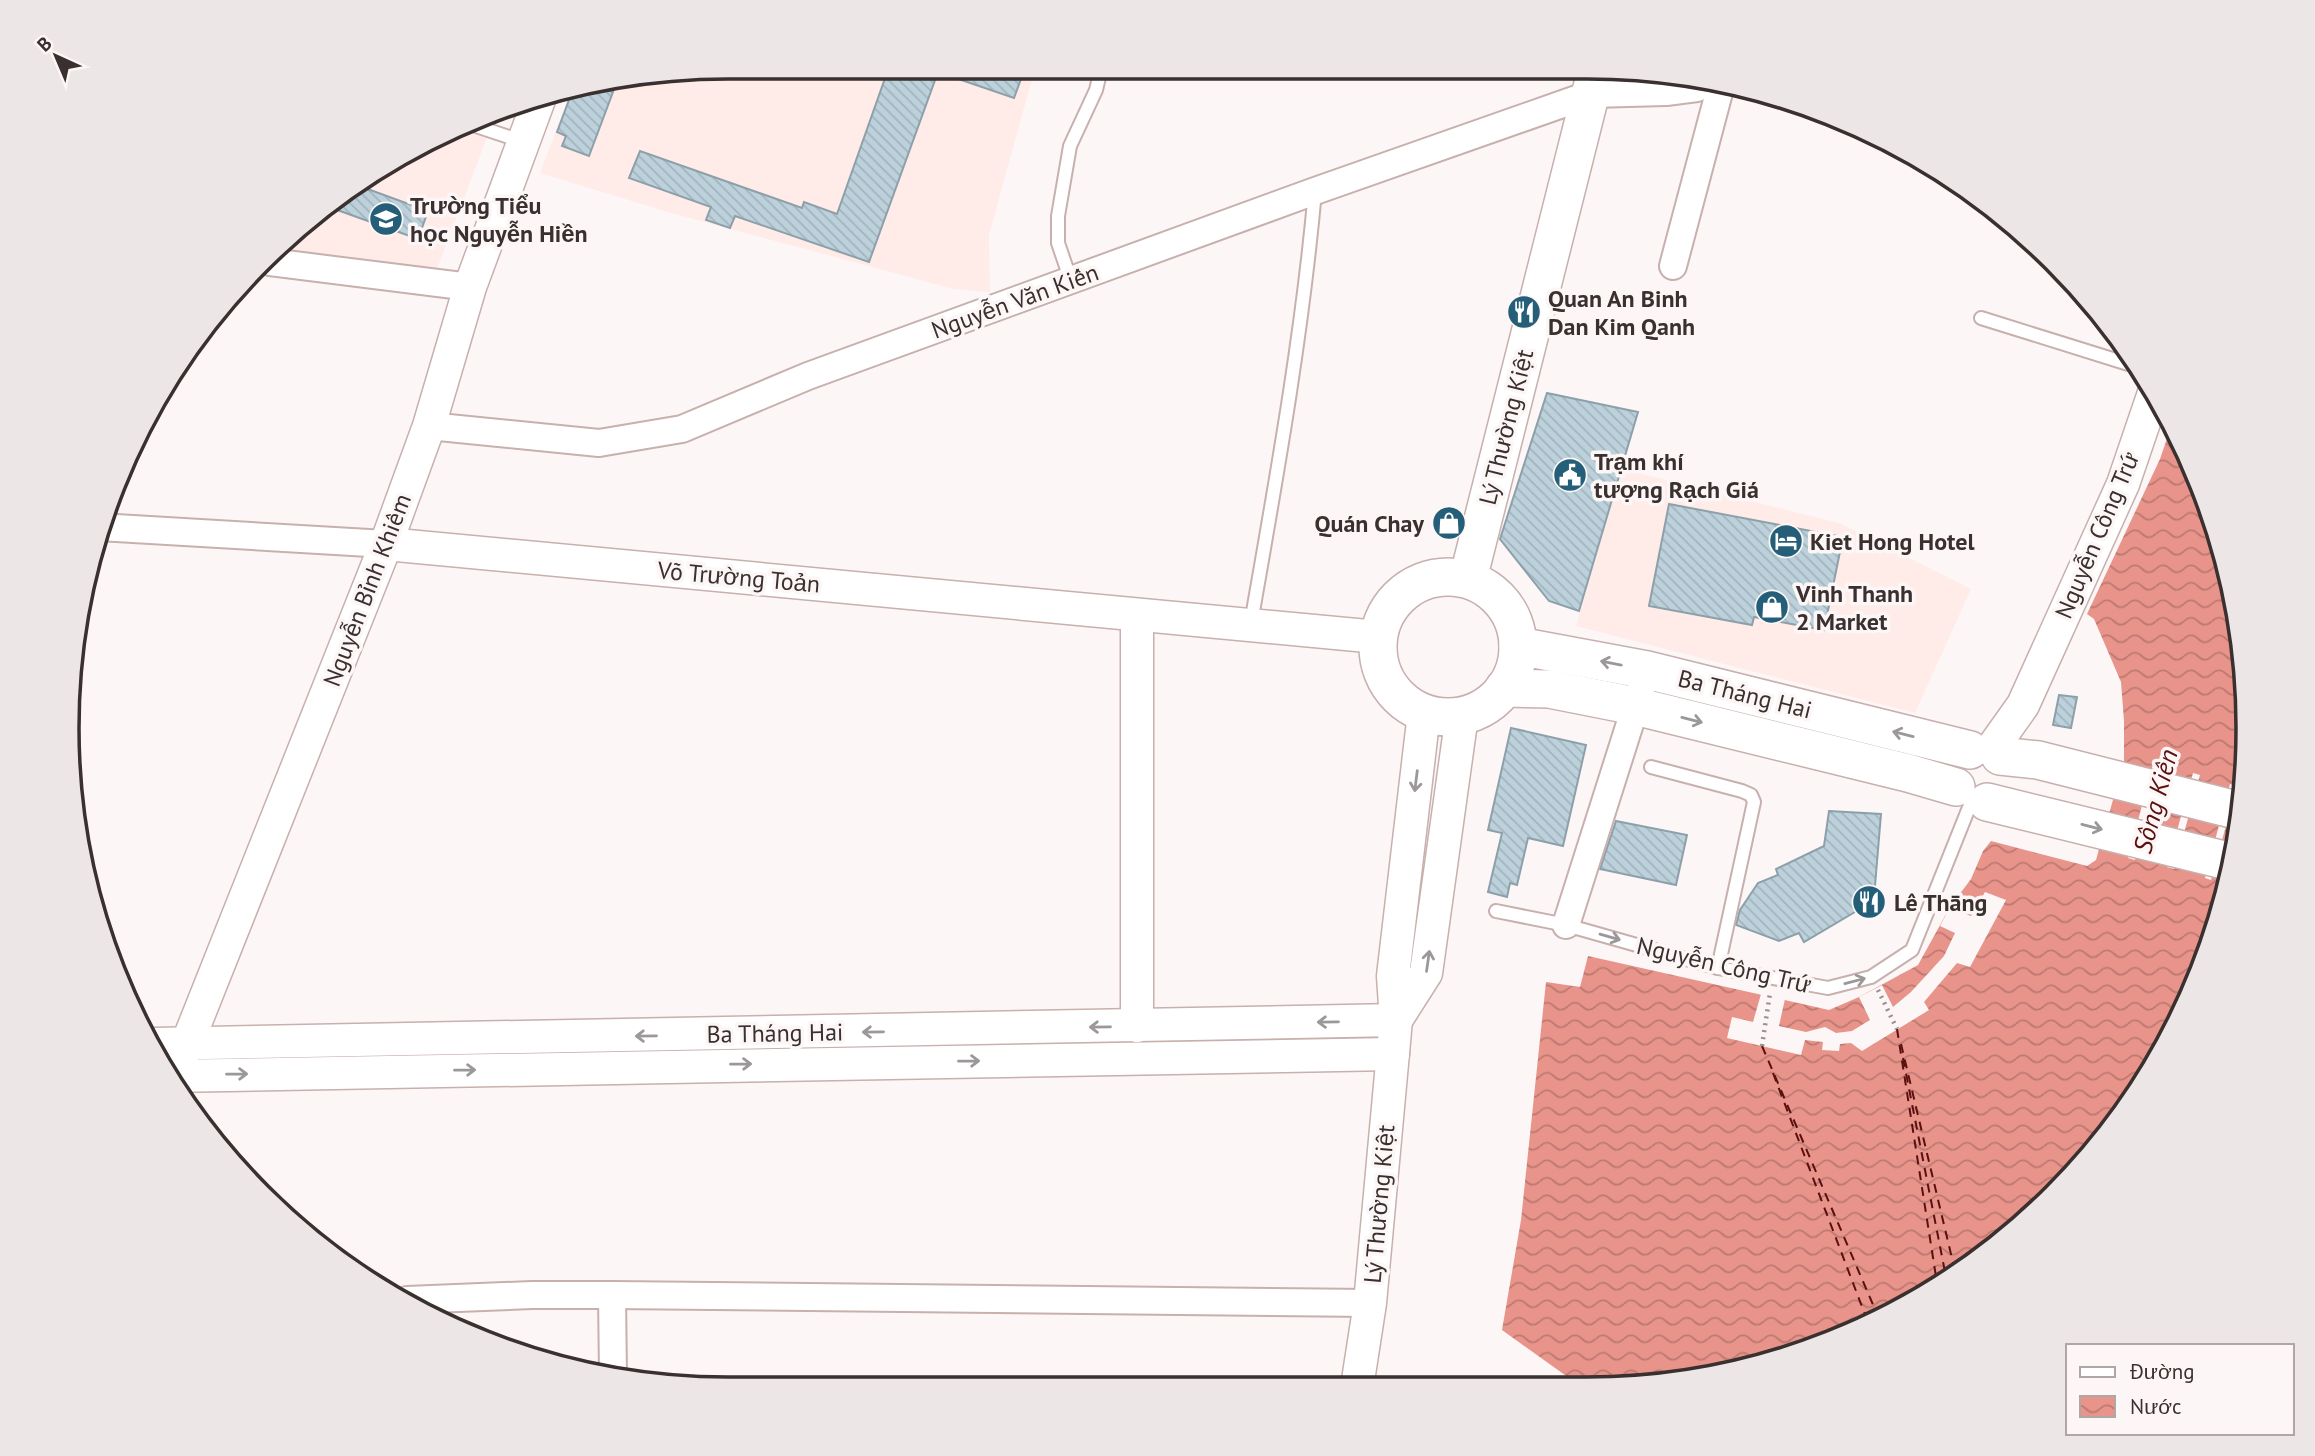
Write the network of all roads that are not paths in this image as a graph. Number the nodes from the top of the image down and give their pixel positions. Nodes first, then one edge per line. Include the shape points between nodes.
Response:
1 (1099, 79) edge
2 (1594, 83) edge
3 (1696, 88) edge
4 (1719, 92) edge
5 (536, 108) edge
6 (481, 128) edge
7 (524, 142) junction
8 (1315, 191) junction
9 (276, 263) edge
10 (1673, 266) dead end
11 (1071, 282) junction
12 (470, 287) junction
13 (1981, 318) dead end
14 (2124, 363) edge
15 (2150, 405) edge
16 (429, 426) junction
17 (110, 528) edge
18 (386, 544) junction
19 (1468, 579) junction
20 (1137, 615) junction
21 (1251, 625) junction
22 (1378, 637) junction
23 (1518, 646) junction
24 (1647, 670) junction
25 (1504, 688) junction
26 (1635, 706) junction
27 (1424, 713) junction
28 (1462, 715) junction
29 (1987, 752) junction
30 (1651, 767) dead end
31 (1972, 796) junction
32 (2231, 809) edge
33 (2223, 860) edge
34 (1496, 911) dead end
35 (1566, 925) junction
36 (1717, 968) junction
37 (1396, 1020) junction
38 (1138, 1026) junction
39 (161, 1044) edge
40 (188, 1044) junction
41 (809, 1048) junction
42 (1393, 1054) junction
43 (175, 1068) edge
44 (180, 1077) edge
45 (612, 1295) junction
46 (421, 1299) edge
47 (1370, 1303) junction
48 (613, 1367) edge
49 (1359, 1377) edge

1 - 11 lane via 1070,146 1058,216 1058,243
2 - 3 street, Nguyễn Văn Kiến via 1666,92
2 - 8 street, Nguyễn Văn Kiến
2 - 19 main road, Lý Thường Kiệt
4 - 10 street
5 - 7 street, Nguyễn Bỉnh Khiêm
6 - 7 lane
7 - 12 street, Nguyễn Bỉnh Khiêm
8 - 11 street, Nguyễn Văn Kiến
8 - 21 lane via 1294,378
9 - 12 street
11 - 16 street, Nguyễn Văn Kiến via 808,376 682,429 599,443
12 - 16 street, Nguyễn Bỉnh Khiêm
13 - 14 lane
15 - 29 street, Nguyễn Công Trứ via 2123,484 2029,693
16 - 18 street, Nguyễn Bỉnh Khiêm
17 - 18 street, Võ Trường Toản
18 - 20 street, Võ Trường Toản
18 - 40 street, Nguyễn Bỉnh Khiêm
19 - 22 main road via 1444,576 1420,582 1400,595 1386,614
19 - 23 main road via 1488,588 1504,604
20 - 21 street, Võ Trường Toản
20 - 38 street
21 - 22 street, Võ Trường Toản
22 - 27 main road via 1379,661 1388,683 1403,701
24 -> 23 main road, Ba Tháng Hai
23 - 25 main road via 1515,668
24 - 26 street
29 -> 24 main road, Ba Tháng Hai
25 - 26 main road, Ba Tháng Hai via 1549,689
25 - 28 main road via 1479,710
26 -> 31 main road, Ba Tháng Hai via 1908,773
26 - 35 street
27 - 28 main road
27 -> 37 street, Lý Thường Kiệt via 1393,976
37 -> 28 street via 1426,973
29 - 31 main road via 1959,760 1955,768
29 - 31 main road via 2008,770 2008,779 2000,795
29 - 32 main road, Ba Tháng Hai via 2038,760
30 - 36 lane via 1742,791 1754,802
31 -> 33 main road, Ba Tháng Hai
36 -> 31 lane, Nguyễn Công Trứ via 1828,988 1871,977 1912,950
34 - 35 lane, Nguyễn Công Trứ
35 -> 36 lane, Nguyễn Công Trứ
37 -> 38 street, Ba Tháng Hai
37 - 42 street, Lý Thường Kiệt
38 -> 41 street, Ba Tháng Hai
39 - 40 street, Ba Tháng Hai
41 -> 40 street, Ba Tháng Hai
40 - 43 street, Nguyễn Bỉnh Khiêm
41 -> 42 street, Ba Tháng Hai
44 -> 41 street, Ba Tháng Hai
42 - 47 street, Lý Thường Kiệt
45 - 46 street
45 - 47 street
45 - 48 street
47 - 49 street, Lý Thường Kiệt

